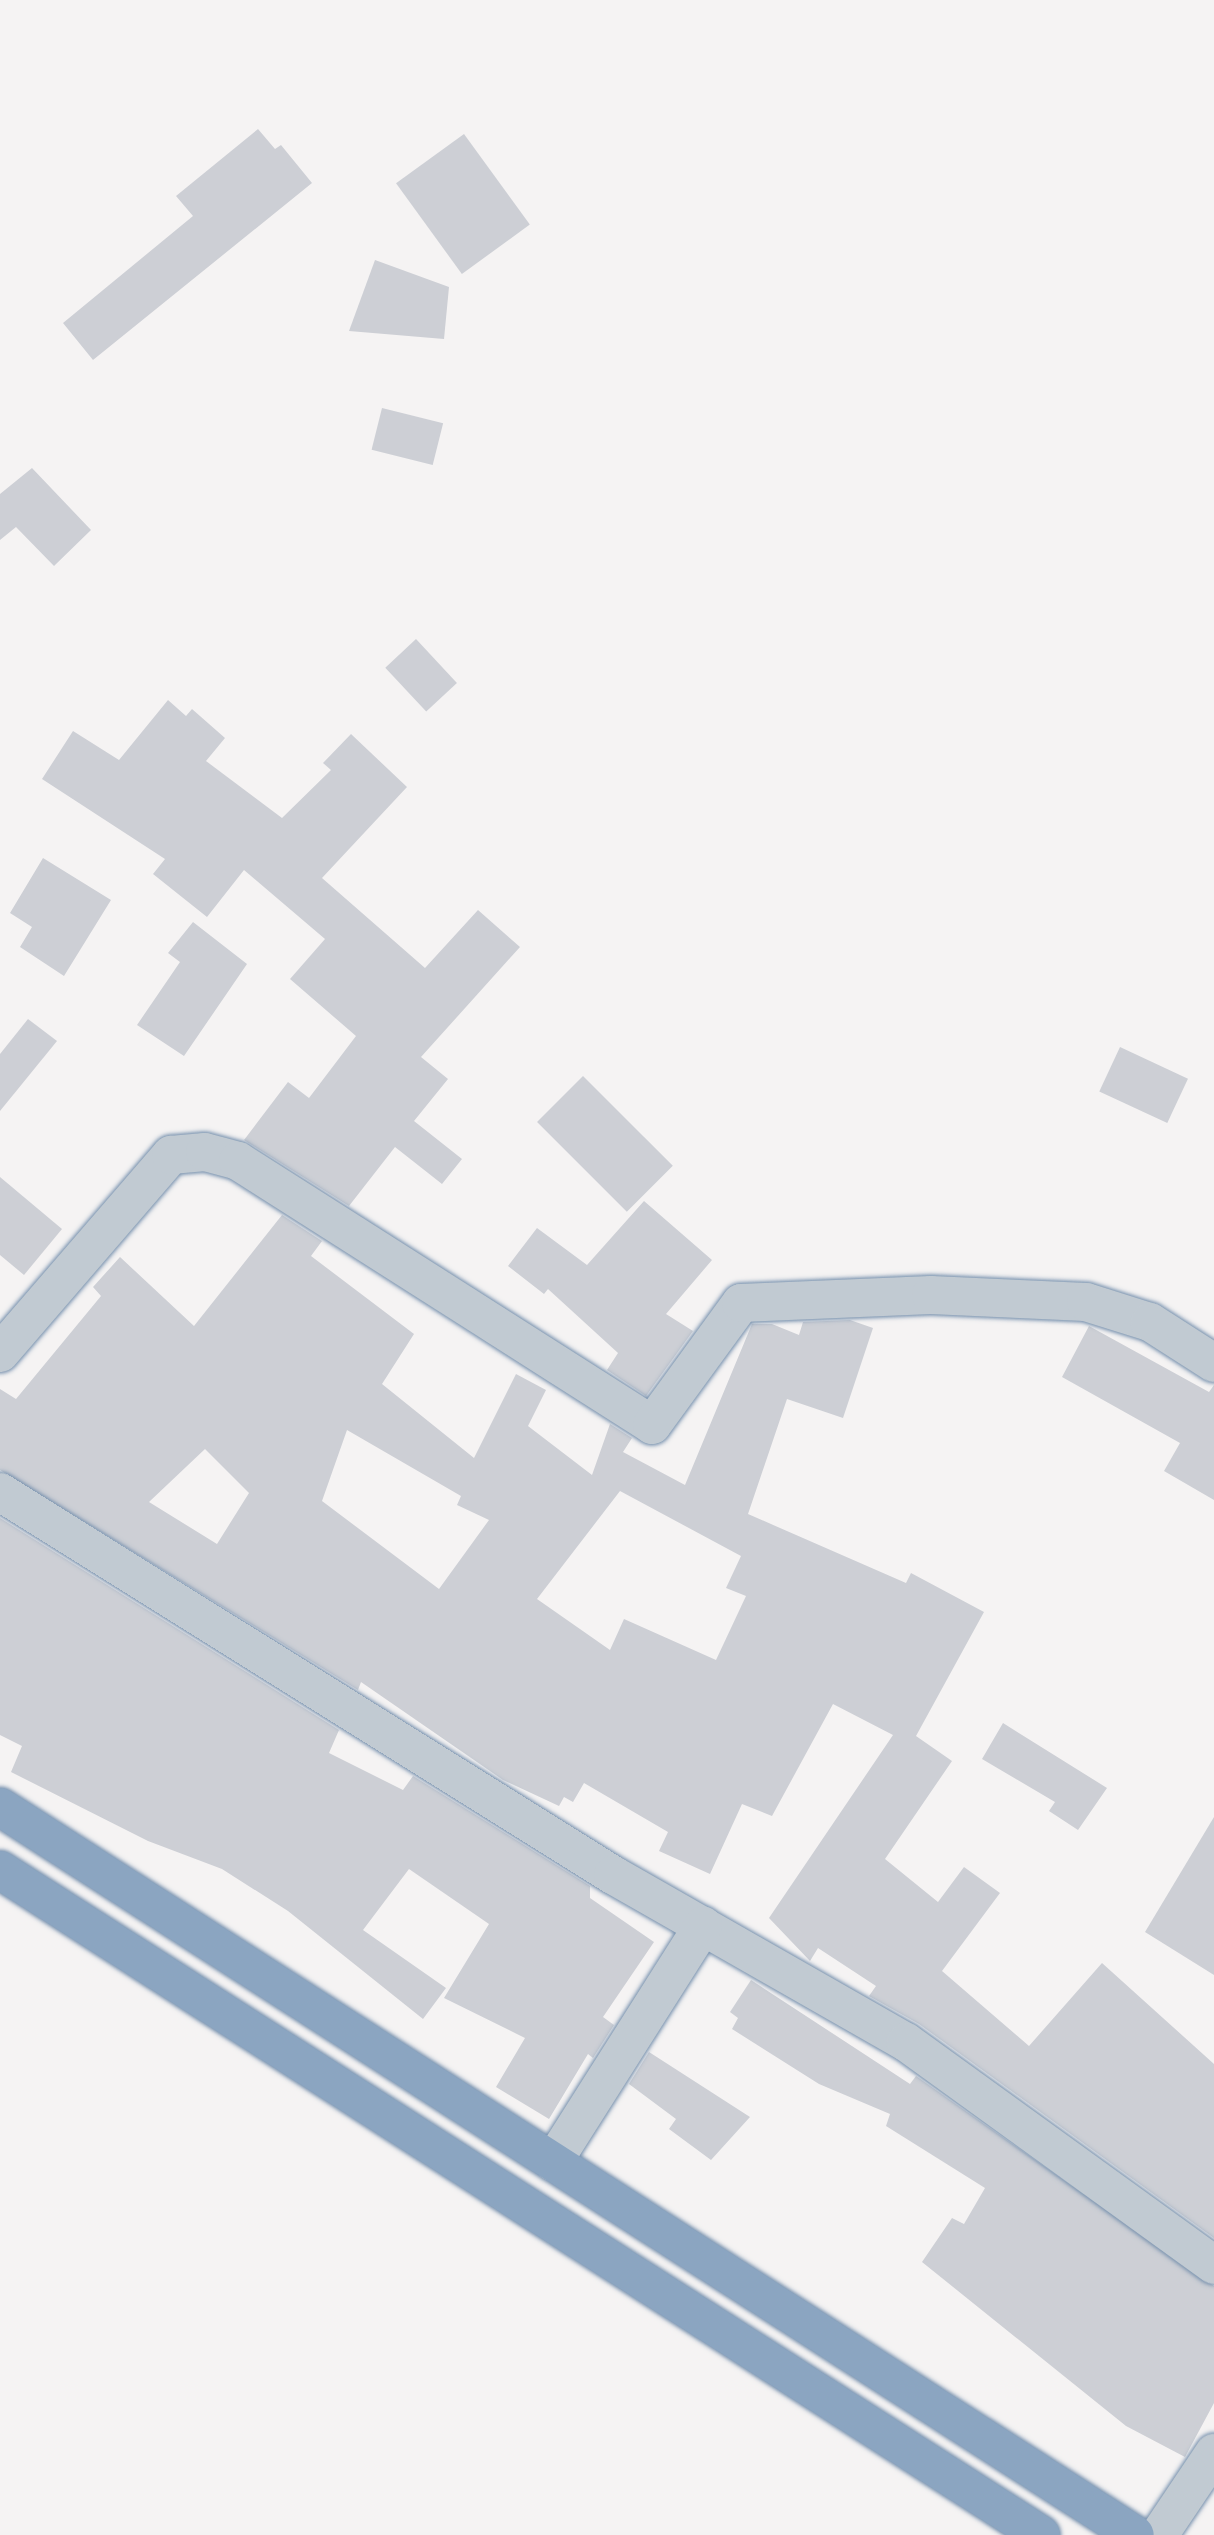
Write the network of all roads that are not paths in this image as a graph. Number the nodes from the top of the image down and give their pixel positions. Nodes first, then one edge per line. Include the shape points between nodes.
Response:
1 (0, 1353) edge
2 (1214, 1363) edge
3 (0, 1492) edge
4 (0, 1807) edge
5 (0, 1870) edge
6 (702, 1926) junction
7 (553, 2162) junction
8 (1214, 2265) edge
9 (1214, 2453) edge
10 (1041, 2535) edge
11 (1135, 2535) edge
12 (1159, 2535) edge

1 - 2 street via 171,1155 205,1152 238,1161 652,1425 741,1303 753,1301 931,1295 1086,1302 1150,1322
3 - 6 street via 239,1646
4 - 7 highway
5 - 10 highway
6 - 7 street
6 - 8 street via 906,2042
7 - 11 highway
9 - 12 street

